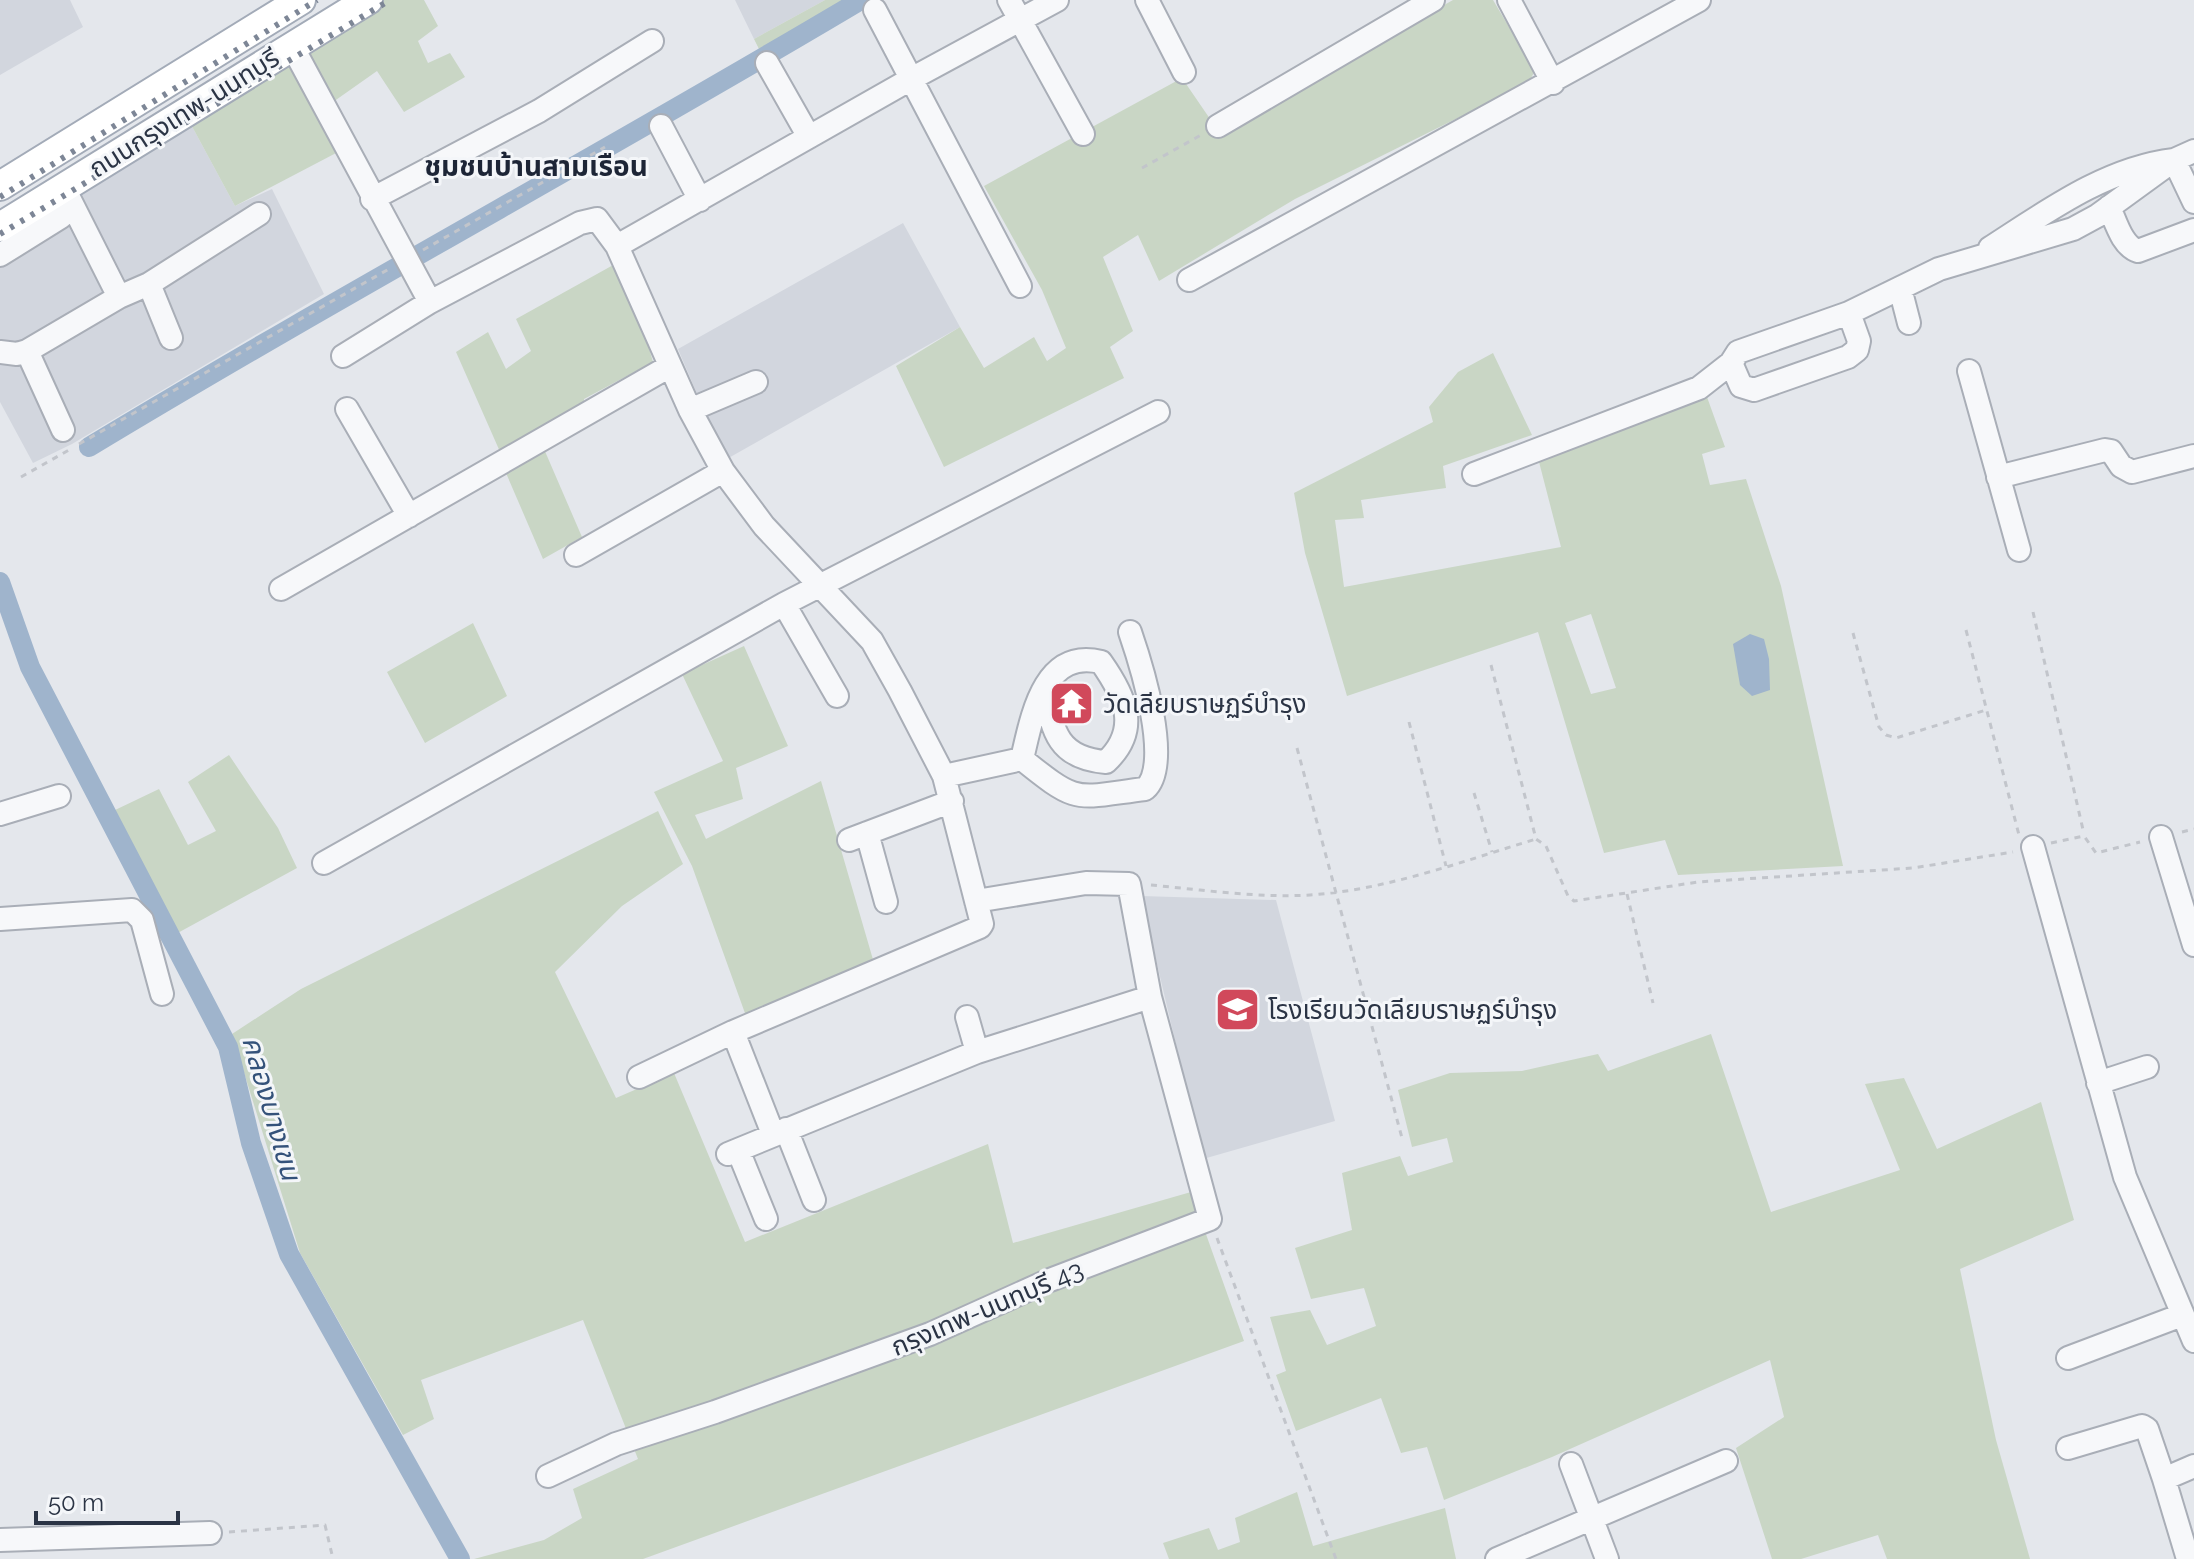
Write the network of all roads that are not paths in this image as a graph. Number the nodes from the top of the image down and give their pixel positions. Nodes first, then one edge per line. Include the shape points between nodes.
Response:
1 (301, 0) edge
2 (368, 0) edge
3 (1057, 0) edge
4 (1147, 0) edge
5 (1433, 0) edge
6 (1509, 0) edge
7 (1699, 0) edge
8 (875, 10) dead end
9 (1014, 10) edge
10 (652, 41) dead end
11 (292, 46) junction
12 (767, 63) dead end
13 (1184, 72) dead end
14 (911, 79) junction
15 (1553, 83) junction
16 (661, 126) dead end
17 (1218, 126) road end
18 (1083, 134) dead end
19 (809, 137) junction
20 (2184, 155) edge
21 (0, 186) edge
22 (58, 192) junction
23 (372, 199) junction
24 (700, 200) junction
25 (2194, 202) edge
26 (2109, 207) junction
27 (259, 214) dead end
28 (0, 227) edge
29 (2194, 230) edge
30 (617, 246) junction
31 (0, 255) edge
32 (1979, 255) junction
33 (1189, 280) dead end
34 (149, 284) junction
35 (1020, 286) dead end
36 (1900, 288) junction
37 (119, 297) junction
38 (430, 302) junction
39 (1849, 313) junction
40 (1909, 323) dead end
41 (171, 338) dead end
42 (27, 351) junction
43 (0, 352) edge
44 (343, 356) dead end
45 (1731, 363) junction
46 (670, 366) junction
47 (1969, 371) dead end
48 (756, 382) dead end
49 (347, 409) dead end
50 (690, 410) junction
51 (1158, 412) dead end
52 (63, 430) dead end
53 (2194, 456) edge
54 (723, 471) junction
55 (1474, 474) dead end
56 (1998, 477) junction
57 (409, 516) junction
58 (2019, 550) dead end
59 (576, 555) dead end
60 (820, 585) junction
61 (281, 589) dead end
62 (784, 604) junction
63 (1130, 632) dead end
64 (1045, 692) junction
65 (837, 696) dead end
66 (1022, 759) junction
67 (944, 776) junction
68 (59, 796) dead end
69 (952, 801) junction
70 (0, 814) edge
71 (2161, 837) road end
72 (2028, 848) road end
73 (324, 863) dead end
74 (976, 901) junction
75 (886, 902) dead end
76 (0, 919) edge
77 (2194, 945) edge
78 (162, 994) dead end
79 (1150, 997) junction
80 (967, 1017) dead end
81 (733, 1032) junction
82 (977, 1052) junction
83 (2147, 1067) dead end
84 (639, 1077) dead end
85 (2098, 1083) junction
86 (780, 1131) junction
87 (814, 1200) dead end
88 (766, 1219) dead end
89 (2182, 1315) junction
90 (2194, 1341) edge
91 (2068, 1358) dead end
92 (2068, 1448) dead end
93 (1726, 1461) dead end
94 (1571, 1464) dead end
95 (2194, 1466) edge
96 (548, 1476) dead end
97 (2164, 1479) junction
98 (1592, 1518) junction
99 (210, 1533) road end
100 (0, 1540) edge
101 (1497, 1559) edge
102 (1607, 1559) edge
103 (2188, 1559) edge

1 - 21 main road, ถนนกรุงเทพ-นนทบุรี
2 - 11 main road, ถนนกรุงเทพ-นนทบุรี
3 - 9 street
4 - 13 street
5 - 17 street
6 - 15 street
7 - 15 street
8 - 14 street
9 - 14 street
9 - 18 street
10 - 23 street via 539,111
11 - 22 main road, ถนนกรุงเทพ-นนทบุรี
11 - 23 street
12 - 19 street
14 - 19 street
14 - 35 street
15 - 33 street
16 - 24 street
19 - 24 street
20 - 25 street
20 - 26 street
20 - 32 street via 2090,188
22 - 28 main road, ถนนกรุงเทพ-นนทบุรี
22 - 31 street via 61,217
22 - 37 street
23 - 38 street
24 - 30 street
26 - 29 street via 2130,249 2138,251
26 - 32 street via 2053,237
27 - 34 street
30 - 38 street via 606,227 593,218
30 - 46 street
32 - 36 street
34 - 37 street
34 - 41 street
36 - 39 street
36 - 40 street
37 - 42 street
38 - 44 street
39 - 45 street via 1738,352
39 - 45 street via 1859,341 1848,357 1754,390 1741,386
42 - 43 street
42 - 52 street
45 - 55 street via 1699,388
46 - 50 street
46 - 57 street
47 - 56 street
48 - 50 street
49 - 57 street
50 - 54 street
51 - 60 street
53 - 56 street via 2132,472 2105,450
54 - 59 street
54 - 60 street via 764,526
56 - 58 street
57 - 61 street
60 - 62 street
60 - 67 street via 872,641
62 - 65 street
62 - 73 street
63 - 66 street via 1151,705 1155,762 1150,784 1145,789 1080,797
64 - 64 street via 1065,662 1101,662 1125,703 1120,749 1106,762 1082,758 1065,747 1052,729
64 - 66 street
66 - 67 street
67 - 69 street
68 - 70 street
69 - 74 street
69 - 75 street via 858,836
71 - 77 street
72 - 85 street
74 - 79 street via 1086,883 1129,884
74 - 81 street via 982,924 978,929
76 - 78 street via 132,910 142,920
79 - 82 street
79 - 96 street, กรุงเทพ-นนทบุรี 43 via 1210,1219 1050,1280 930,1334 616,1444
80 - 82 street
81 - 84 street
81 - 86 street
82 - 86 street
83 - 85 street
85 - 89 street via 2125,1177
86 - 87 street
86 - 88 street via 733,1152
89 - 90 street
89 - 91 street
92 - 97 street via 2145,1426
93 - 98 street
94 - 98 street
95 - 97 street
97 - 103 street
98 - 101 street
98 - 102 street
99 - 100 street

